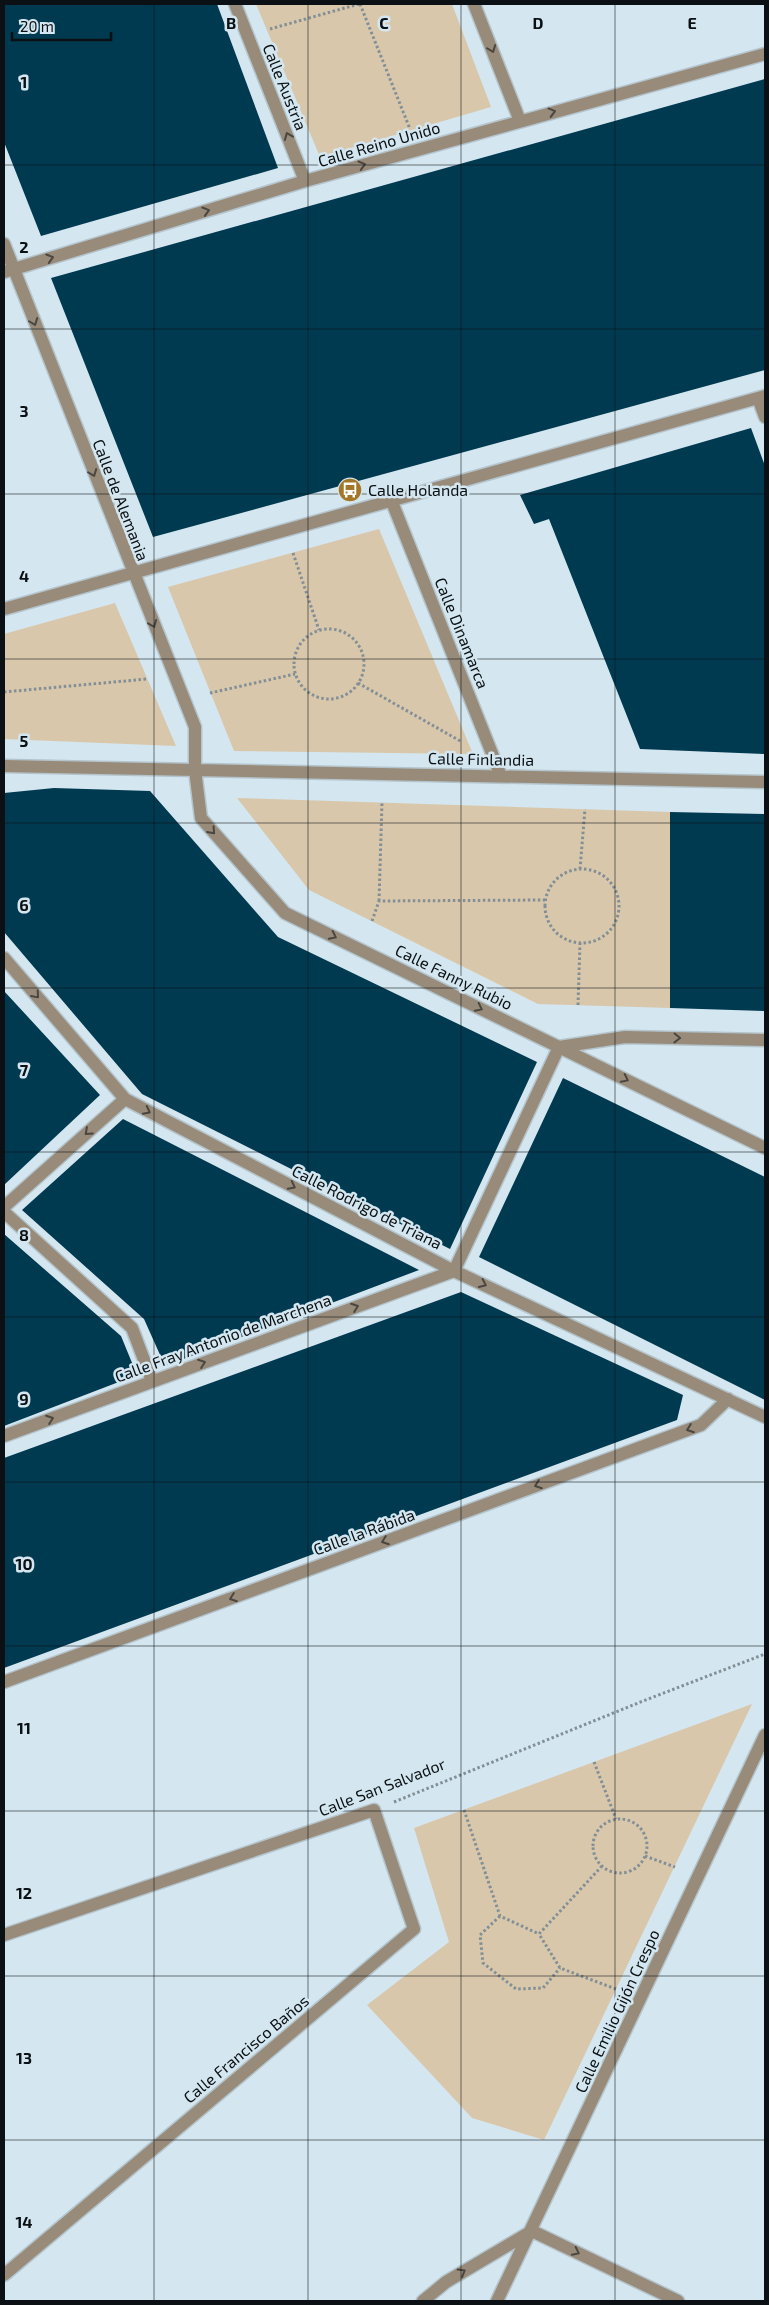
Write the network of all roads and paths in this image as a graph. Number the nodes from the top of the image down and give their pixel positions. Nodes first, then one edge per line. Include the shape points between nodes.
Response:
1 (235, 4) edge
2 (360, 4) edge
3 (474, 4) edge
4 (267, 30) dead end
5 (765, 54) edge
6 (520, 121) junction
7 (411, 130) dead end
8 (306, 181) junction
9 (4, 244) edge
10 (9, 271) edge
11 (762, 397) edge
12 (765, 417) edge
13 (392, 502) junction
14 (293, 553) dead end
15 (133, 574) junction
16 (4, 610) edge
17 (319, 630) junction
18 (295, 674) junction
19 (147, 679) dead end
20 (358, 683) junction
21 (4, 692) edge
22 (210, 693) dead end
23 (470, 747) dead end
24 (4, 766) edge
25 (195, 770) junction
26 (501, 776) junction
27 (765, 782) edge
28 (382, 802) dead end
29 (585, 809) dead end
30 (580, 869) junction
31 (545, 900) junction
32 (379, 901) junction
33 (372, 921) dead end
34 (580, 942) junction
35 (4, 958) edge
36 (578, 1005) dead end
37 (765, 1040) edge
38 (559, 1047) junction
39 (125, 1099) junction
40 (765, 1148) edge
41 (4, 1207) edge
42 (4, 1212) edge
43 (454, 1271) junction
44 (152, 1381) junction
45 (728, 1399) junction
46 (765, 1417) edge
47 (4, 1436) edge
48 (765, 1654) edge
49 (4, 1682) edge
50 (765, 1735) edge
51 (594, 1762) dead end
52 (374, 1810) junction
53 (464, 1810) dead end
54 (616, 1819) junction
55 (645, 1856) junction
56 (602, 1866) junction
57 (675, 1867) dead end
58 (500, 1916) junction
59 (540, 1934) junction
60 (4, 1935) edge
61 (560, 1968) junction
62 (616, 1990) dead end
63 (532, 2231) junction
64 (4, 2275) edge
65 (423, 2301) edge
66 (497, 2301) edge
67 (678, 2301) edge

8 -> 1 street, Calle Austria
2 - 4 path
2 - 7 path
3 -> 6 street
6 -> 5 street, Calle Reino Unido
8 -> 6 street, Calle Reino Unido
10 -> 8 street, Calle Reino Unido
9 - 10 street, Calle de Alemania
10 -> 15 street, Calle de Alemania
11 - 12 street
11 - 13 street
13 - 15 street
13 - 26 street, Calle Dinamarca
14 - 17 path
15 - 16 street
15 -> 25 street, Calle de Alemania via 194,727
17 - 18 path via 301,643 293,664
17 - 20 path via 343,632 360,648 364,660
18 - 20 path via 308,692 328,699 339,698
18 - 22 path
19 - 21 path
20 - 23 path
24 - 25 street, Calle Finlandia
25 - 26 street, Calle Finlandia
25 -> 38 street, Calle Fanny Rubio via 201,818 285,913
26 - 27 street, Calle Finlandia
28 - 32 path
29 - 30 path
30 - 31 path via 557,878
30 - 34 path via 603,875 612,884 619,906 612,928 592,942
31 - 32 path
31 - 34 path via 550,924 563,936
32 - 33 path
34 - 36 path
35 -> 39 street, Calle Rodrigo de Triana
38 -> 37 street via 625,1037
38 -> 40 street, Calle Fanny Rubio
38 - 43 street
39 -> 41 street
39 -> 43 street, Calle Rodrigo de Triana
42 - 44 street via 132,1328
44 -> 43 street, Calle Fray Antonio de Marchena
43 -> 45 street, Calle Rodrigo de Triana
47 -> 44 street, Calle Fray Antonio de Marchena
45 - 46 street, Calle Rodrigo de Triana
45 -> 49 street, Calle la Rábida via 701,1425
48 - 52 path, Calle San Salvador
50 - 63 street, Calle Emilio Gijón Crespo
51 - 54 path
52 - 60 street, Calle San Salvador
52 - 64 street, Calle Francisco Baños via 414,1930
53 - 58 path
54 - 55 path via 631,1821 638,1826 646,1840
54 - 56 path via 600,1827 592,1842 596,1860
55 - 56 path via 641,1864 626,1872 609,1871
55 - 57 path
56 - 59 path
58 - 59 path
58 - 61 path via 480,1935 482,1963 516,1990 542,1988
59 - 61 path
61 - 62 path
65 -> 63 street via 446,2282
63 - 66 street, Calle Emilio Gijón Crespo
63 -> 67 street

